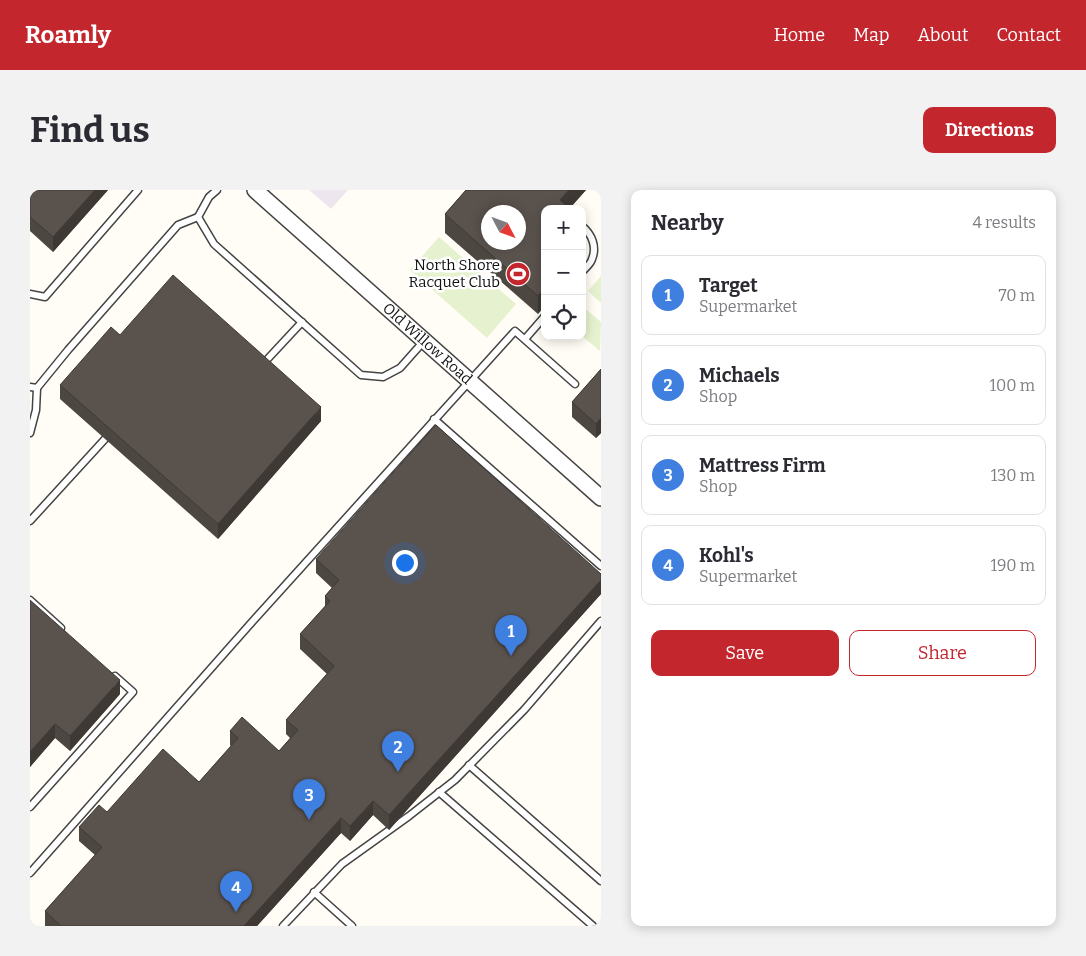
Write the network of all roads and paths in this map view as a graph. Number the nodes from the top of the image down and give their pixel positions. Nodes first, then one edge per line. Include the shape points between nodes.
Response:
1 (138, 190) edge
2 (217, 190) edge
3 (255, 190) edge
4 (198, 217) junction
5 (586, 229) edge
6 (586, 267) edge
7 (30, 294) edge
8 (541, 321) edge
9 (302, 322) junction
10 (525, 340) junction
11 (424, 341) junction
12 (261, 367) edge
13 (469, 382) junction
14 (575, 384) dead end
15 (34, 387) edge
16 (434, 419) junction
17 (30, 433) edge
18 (105, 439) dead end
19 (601, 498) edge
20 (30, 521) edge
21 (601, 566) edge
22 (30, 600) edge
23 (601, 621) edge
24 (67, 633) edge
25 (111, 672) edge
26 (470, 765) junction
27 (439, 792) junction
28 (30, 807) edge
29 (30, 872) edge
30 (601, 881) edge
31 (314, 892) junction
32 (283, 926) edge
33 (352, 926) edge
34 (593, 926) edge

1 - 7 lane via 45,297
2 - 4 lane via 209,197
3 - 11 street, Old Willow Road
4 - 9 lane via 214,244
4 - 15 lane via 178,225
5 - 6 lane via 594,250
8 - 10 lane
9 - 11 lane via 361,375 383,377 400,368
9 - 12 lane
10 - 13 lane via 515,331
10 - 14 lane
11 - 13 street, Old Willow Road
13 - 16 lane
13 - 19 street, Old Willow Road
15 - 17 lane via 36,410
16 - 21 lane
16 - 29 lane
18 - 20 lane
22 - 24 lane
23 - 26 lane via 524,710
25 - 28 lane via 133,692
26 - 27 lane
26 - 30 lane
27 - 31 lane via 342,864
27 - 34 lane
31 - 32 lane
31 - 33 lane

